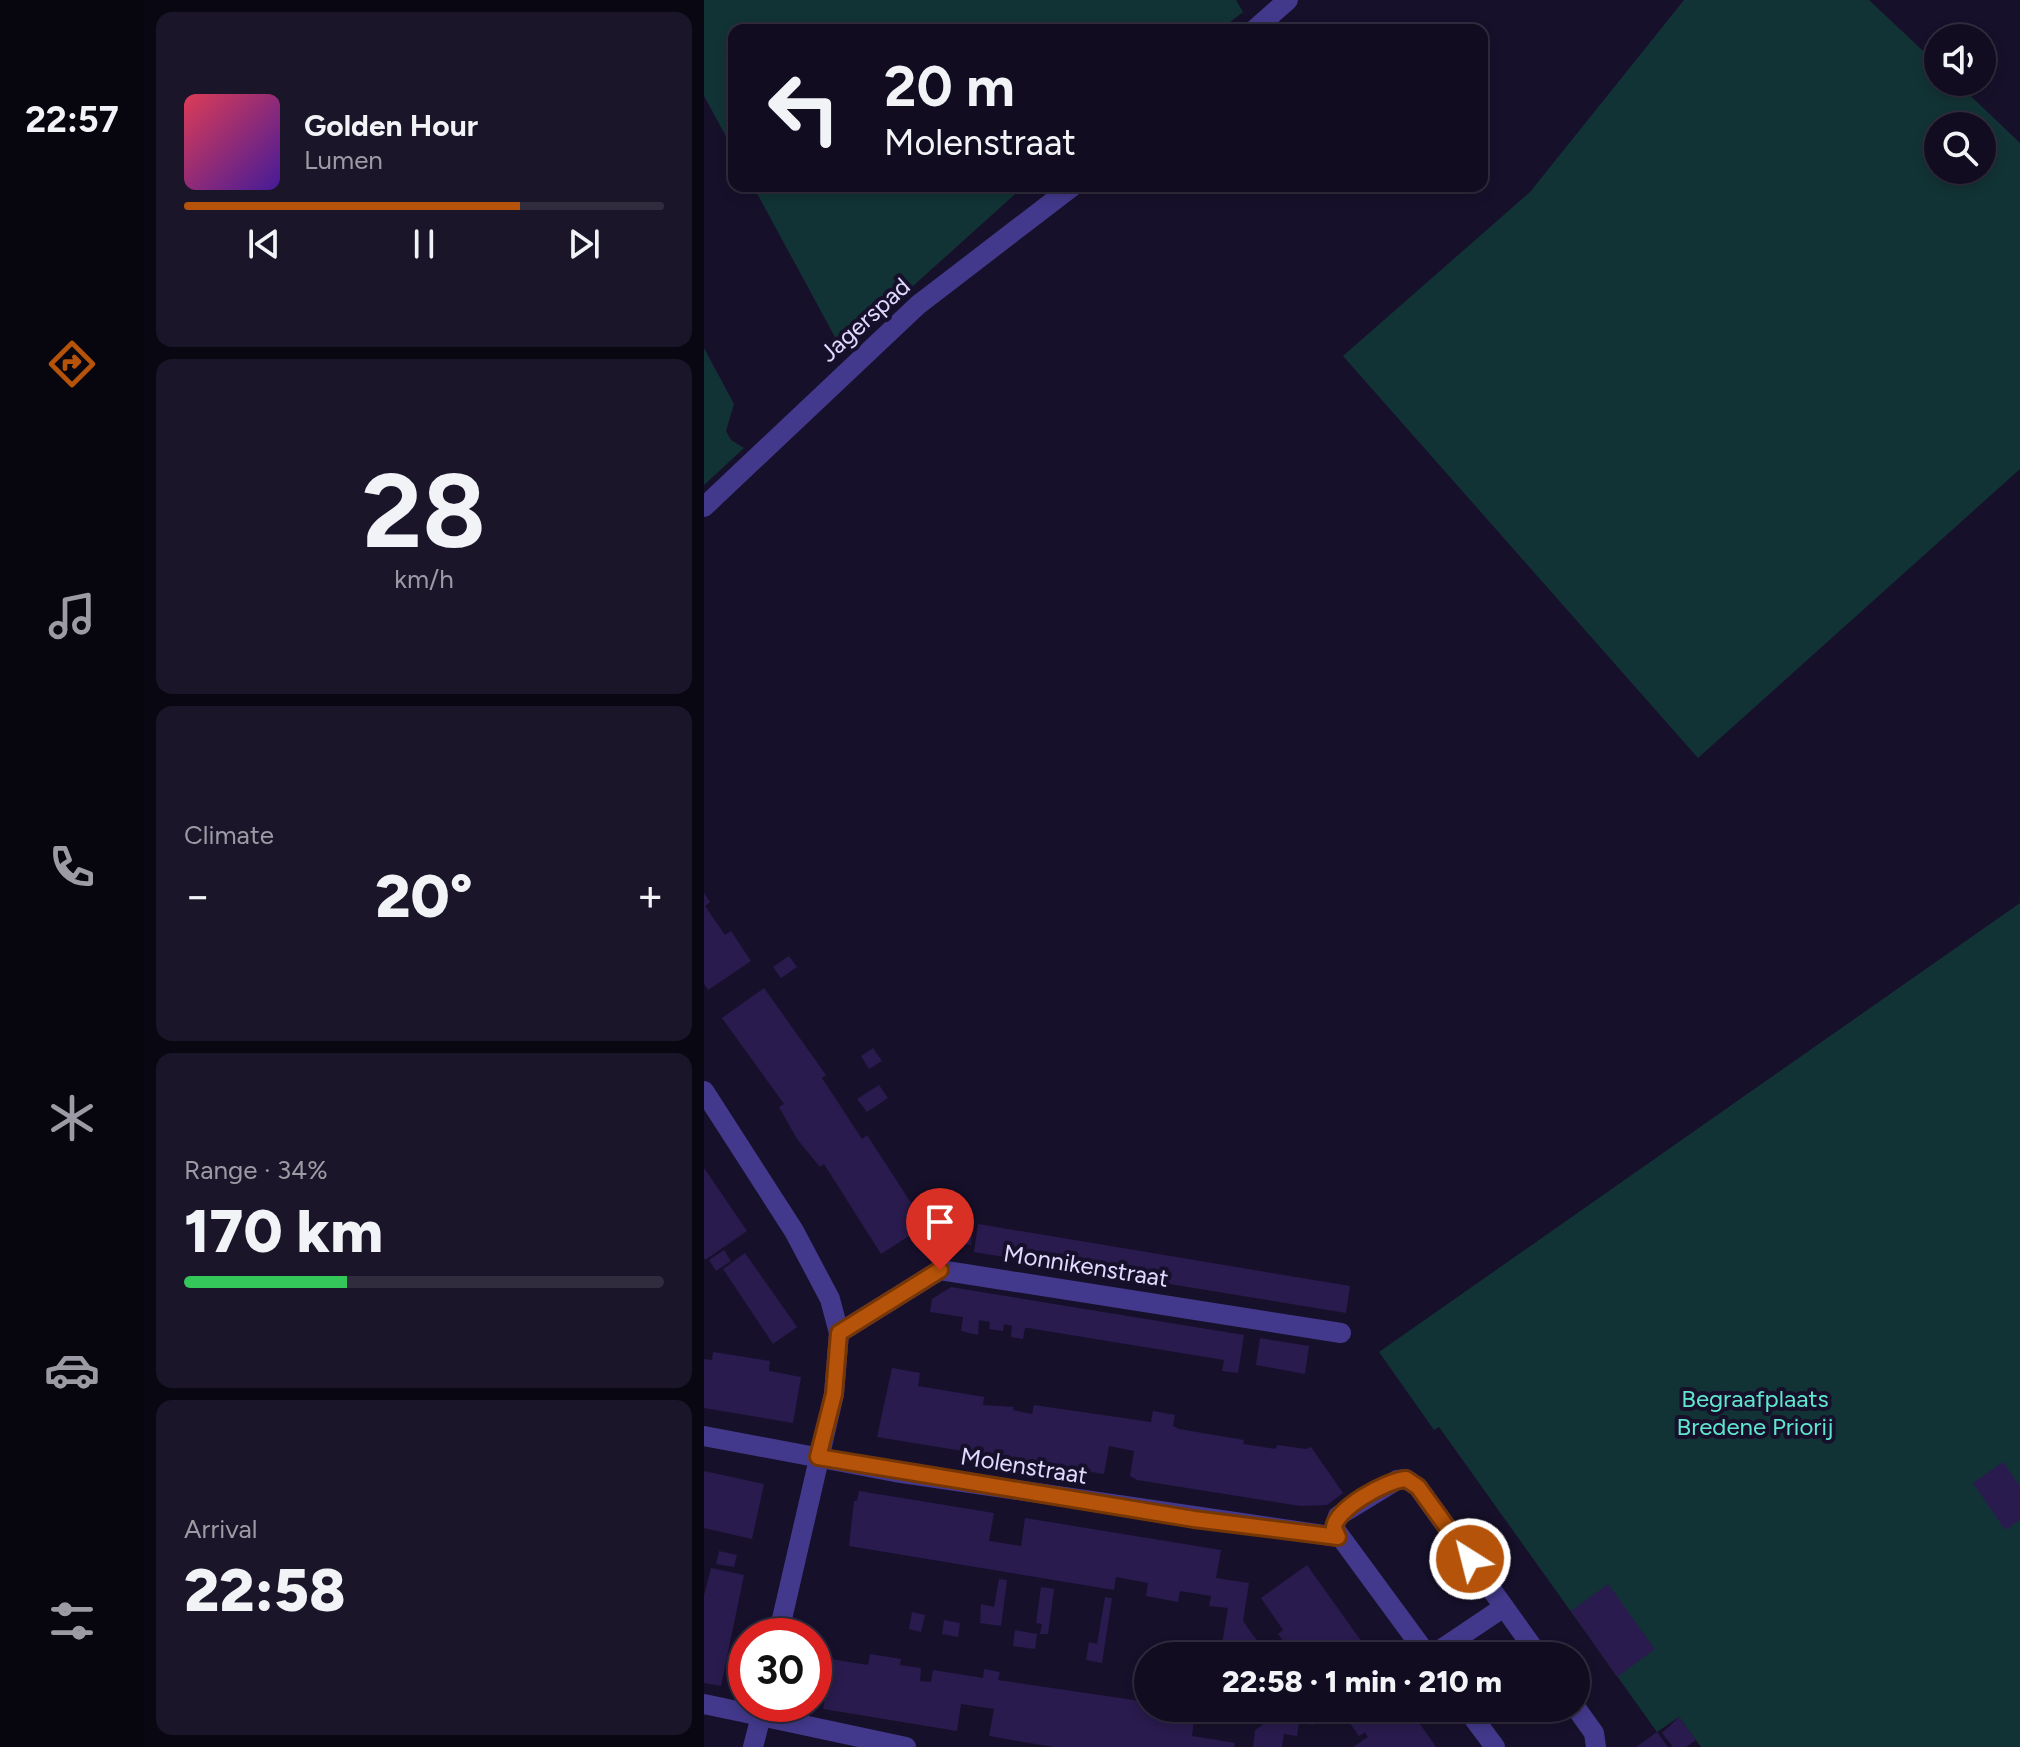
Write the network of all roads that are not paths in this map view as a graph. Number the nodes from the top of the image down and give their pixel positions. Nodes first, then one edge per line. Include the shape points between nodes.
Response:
1 (1288, 0) edge
2 (1261, 24) edge
3 (1065, 192) edge
4 (704, 507) edge
5 (704, 1091) edge
6 (839, 1333) junction
7 (1341, 1333) dead end
8 (704, 1436) edge
9 (818, 1457) junction
10 (1338, 1537) junction
11 (1504, 1607) junction
12 (782, 1618) edge
13 (1419, 1642) edge
14 (1451, 1642) edge
15 (1529, 1642) edge
16 (704, 1704) edge
17 (728, 1706) edge
18 (759, 1722) edge
19 (809, 1722) edge
20 (1476, 1722) edge
21 (1586, 1722) edge
22 (753, 1747) edge
23 (906, 1747) edge
24 (1495, 1747) edge
25 (1596, 1747) edge

1 - 2 street
3 - 4 street, Jagerspad via 918,305
5 - 6 street via 794,1231 830,1299
6 - 7 street, Monnikenstraat via 940,1270
6 - 9 street via 834,1394
8 - 9 street, Molenstraat
9 - 10 street, Molenstraat via 1194,1519
9 - 12 street
10 - 11 street via 1338,1516 1388,1482 1406,1479 1418,1487
10 - 13 street
11 - 14 street
11 - 15 street
16 - 17 street
18 - 22 street
19 - 23 street
20 - 24 street
21 - 25 street

